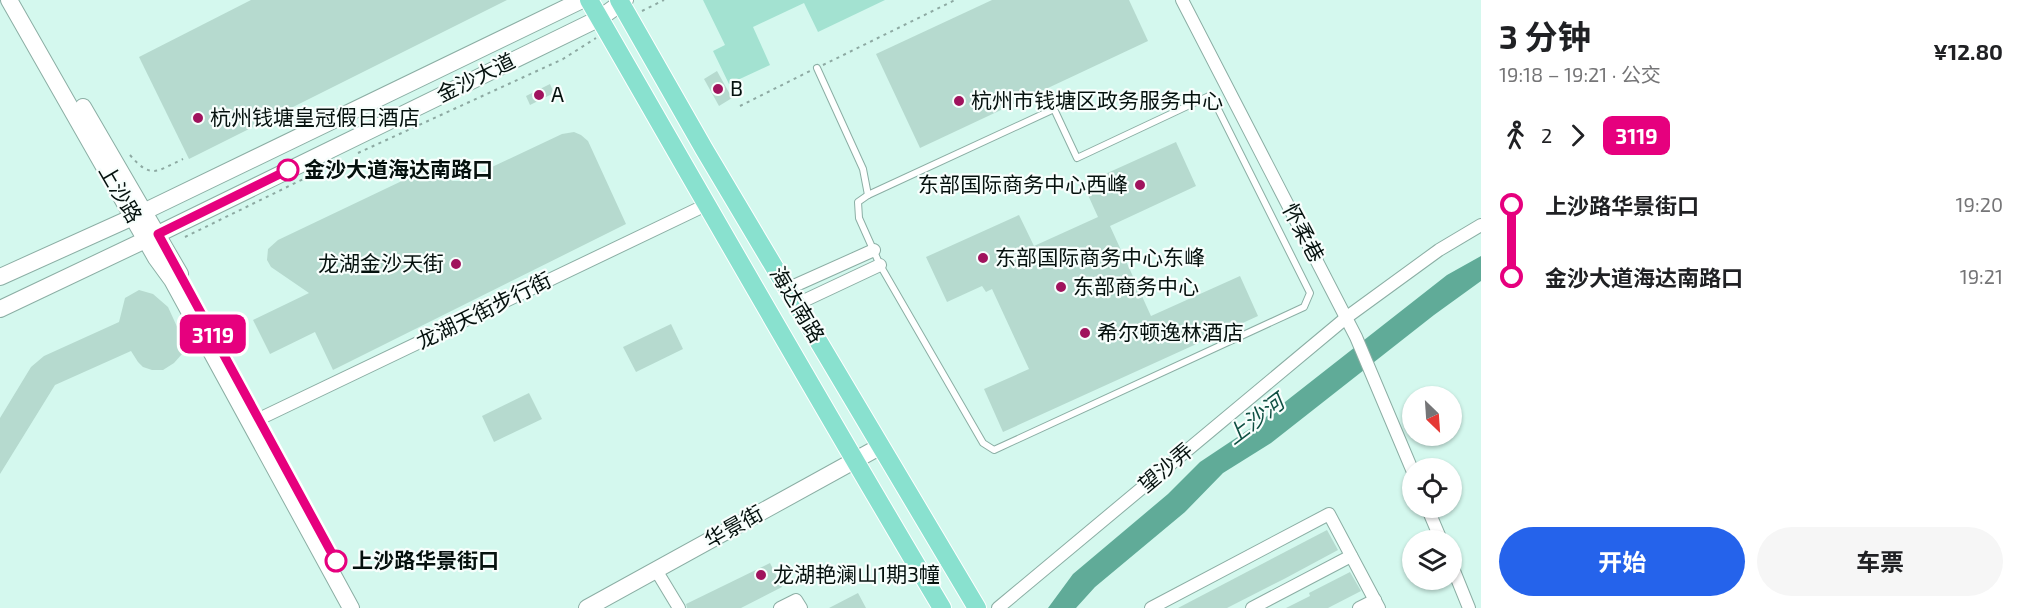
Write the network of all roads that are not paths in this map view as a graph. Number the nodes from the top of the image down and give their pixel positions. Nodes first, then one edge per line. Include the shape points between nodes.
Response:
1 (9, 0) edge
2 (20, 0) edge
3 (582, 0) edge
4 (589, 0) edge
5 (1182, 0) edge
6 (623, 5) edge
7 (603, 24) junction
8 (817, 68) road end
9 (868, 195) junction
10 (708, 204) junction
11 (136, 214) junction
12 (1481, 225) edge
13 (152, 237) junction
14 (874, 250) junction
15 (880, 265) junction
16 (0, 277) edge
17 (792, 296) junction
18 (0, 309) edge
19 (1347, 317) junction
20 (259, 419) junction
21 (881, 446) junction
22 (1407, 458) edge
23 (854, 461) junction
24 (1351, 556) junction
25 (656, 570) junction
26 (1462, 590) edge
27 (1377, 604) edge
28 (351, 608) edge
29 (362, 608) edge
30 (587, 608) edge
31 (679, 608) edge
32 (780, 608) edge
33 (801, 608) edge
34 (942, 608) edge
35 (976, 608) edge
36 (998, 608) edge
37 (1151, 608) edge
38 (1252, 608) edge
39 (1359, 608) edge
40 (1469, 608) edge

1 - 11 street, 上沙路
2 - 11 street, 上沙路
3 - 11 street, 金沙大道
4 - 7 main road, 海达南路
5 - 19 street, 怀柔巷
6 - 7 street, 金沙大道
6 - 17 main road, 海达南路
7 - 10 main road, 海达南路
7 - 13 street, 金沙大道
8 - 9 lane via 862,170
9 - 14 lane via 858,202 859,218
9 - 15 lane via 1054,109 1077,158 1211,95 1310,293 1304,307 994,450 983,442
10 - 20 street, 龙湖天街步行街
10 - 23 main road, 海达南路
11 - 13 street, 上沙路
11 - 16 street, 金沙大道
12 - 19 street, 望沙弄 via 1439,250
13 - 18 street, 金沙大道
13 - 20 street, 上沙路
13 - 28 street, 上沙路 via 156,258 172,280
14 - 15 lane
14 - 17 street
15 - 17 street
17 - 21 main road, 海达南路
19 - 22 street, 怀柔巷
19 - 36 street, 望沙弄
20 - 29 street, 上沙路
21 - 23 street, 华景街
21 - 35 main road, 海达南路
23 - 25 street, 华景街
23 - 34 main road, 海达南路
24 - 27 street
24 - 37 street via 1329,514
24 - 38 street
25 - 30 street, 华景街
25 - 31 street
26 - 40 street
27 - 39 street
32 - 33 street via 796,600

